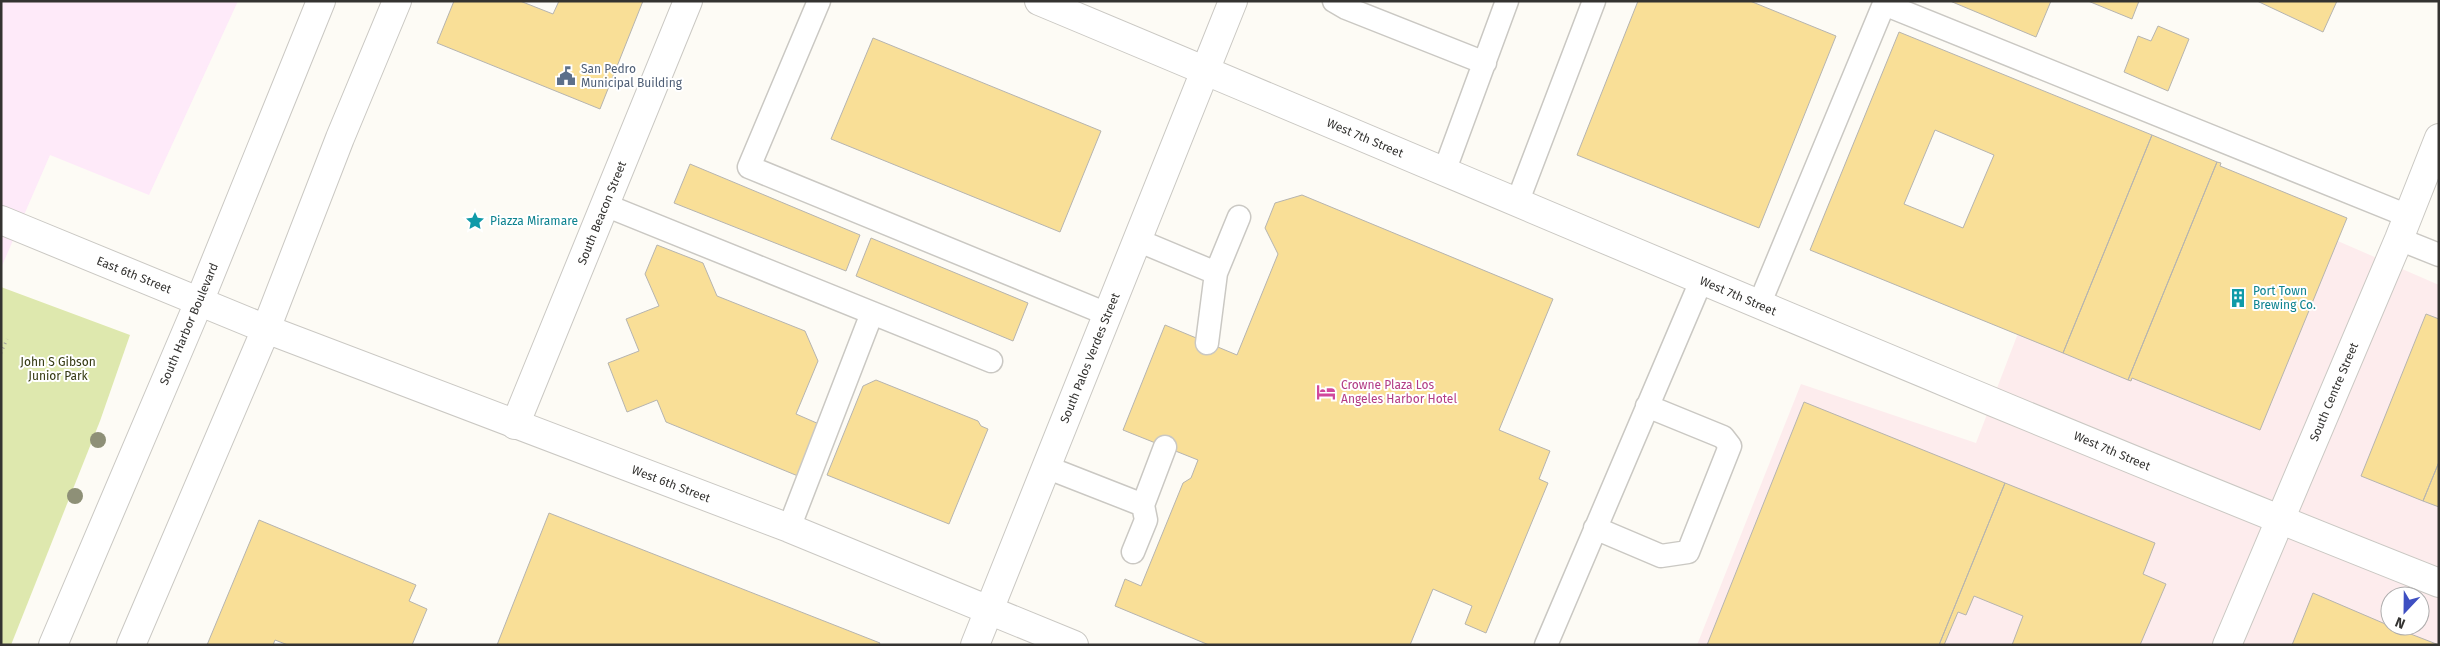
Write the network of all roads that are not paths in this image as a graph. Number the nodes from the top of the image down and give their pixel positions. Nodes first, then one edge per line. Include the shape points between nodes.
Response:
1 (321, 1) edge
2 (398, 1) edge
3 (688, 1) edge
4 (819, 1) edge
5 (1039, 1) edge
6 (1233, 1) edge
7 (1334, 1) edge
8 (1507, 1) edge
9 (1594, 1) edge
10 (1485, 63) junction
11 (1205, 70) junction
12 (2439, 138) edge
13 (1444, 172) junction
14 (1517, 203) junction
15 (605, 205) junction
16 (1239, 217) dead end
17 (1, 220) edge
18 (2403, 227) junction
19 (1136, 240) junction
20 (2439, 256) edge
21 (1216, 273) junction
22 (1701, 280) junction
23 (200, 302) junction
24 (1759, 305) junction
25 (872, 313) junction
26 (1107, 314) junction
27 (266, 329) junction
28 (1207, 342) dead end
29 (991, 362) dead end
30 (1647, 406) junction
31 (515, 425) junction
32 (1166, 447) dead end
33 (1046, 467) junction
34 (1143, 505) junction
35 (2279, 520) junction
36 (789, 528) junction
37 (1595, 528) junction
38 (1134, 552) dead end
39 (2439, 584) edge
40 (989, 609) junction
41 (53, 645) edge
42 (131, 645) edge
43 (975, 645) edge
44 (1074, 645) edge
45 (1546, 645) edge
46 (2227, 645) edge

1 - 23 main road, South Harbor Boulevard
2 - 27 main road via 340,138
3 - 15 main road, South Beacon Street
4 - 26 lane via 749,167
5 - 11 main road, West 7th Street
6 - 11 main road, South Palos Verdes Street
7 - 10 lane
8 - 10 lane
9 - 14 lane
10 - 13 lane
11 - 13 main road, West 7th Street
11 - 19 main road, South Palos Verdes Street
12 - 18 main road, South Centre Street
13 - 14 main road, West 7th Street
14 - 22 main road, West 7th Street
15 - 25 lane
15 - 31 main road, South Beacon Street
16 - 21 lane
17 - 23 main road, East 6th Street
18 - 20 lane
18 - 24 lane via 1884,4
18 - 35 main road, South Centre Street
19 - 21 lane
19 - 26 main road, South Palos Verdes Street
21 - 28 lane
22 - 24 main road, West 7th Street
22 - 30 lane
23 - 27 main road, East 6th Street
23 - 41 main road, South Harbor Boulevard
24 - 35 main road, West 7th Street
25 - 29 lane
25 - 36 lane
26 - 33 main road, South Palos Verdes Street
27 - 31 main road, West 6th Street
27 - 42 main road
30 - 37 lane
30 - 37 lane via 1723,437 1730,446 1688,552 1661,556
31 - 36 main road, West 6th Street
32 - 34 lane
33 - 34 lane
33 - 40 main road, South Palos Verdes Street
34 - 38 lane via 1146,520
35 - 39 main road, West 7th Street
35 - 46 main road, South Centre Street
36 - 40 main road, West 6th Street
37 - 45 lane
40 - 43 main road, South Palos Verdes Street
40 - 44 main road, West 6th Street

